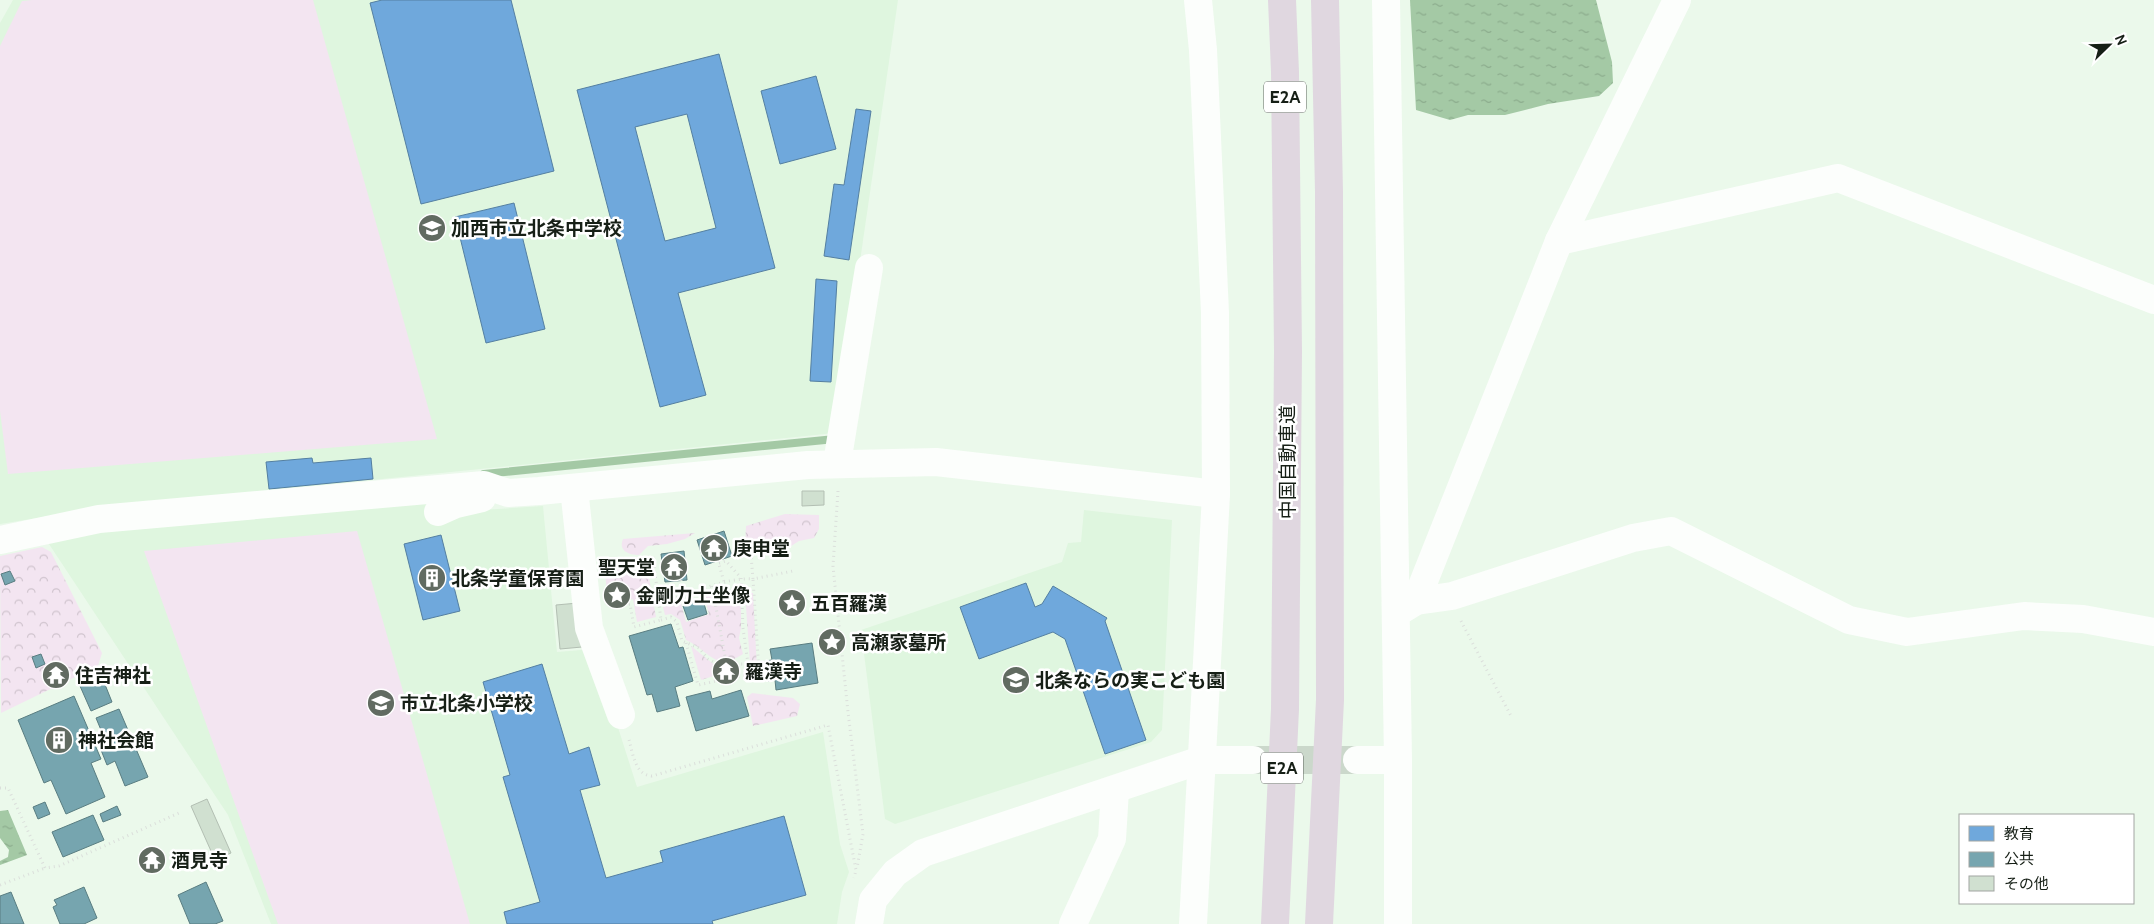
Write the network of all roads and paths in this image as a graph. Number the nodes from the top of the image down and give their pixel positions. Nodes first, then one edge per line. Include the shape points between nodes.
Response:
1 (1198, 0) edge
2 (1282, 0) edge
3 (1325, 0) edge
4 (1386, 0) edge
5 (1677, 0) edge
6 (1559, 241) junction
7 (869, 268) dead end
8 (2154, 300) edge
9 (837, 463) junction
10 (574, 488) junction
11 (496, 489) junction
12 (1216, 494) junction
13 (438, 512) dead end
14 (0, 540) edge
15 (750, 543) dead end
16 (623, 558) dead end
17 (653, 558) dead end
18 (794, 572) dead end
19 (655, 577) junction
20 (741, 578) junction
21 (753, 579) junction
22 (681, 580) dead end
23 (724, 582) junction
24 (712, 586) junction
25 (684, 596) junction
26 (1452, 596) junction
27 (658, 602) junction
28 (1406, 607) junction
29 (606, 608) dead end
30 (661, 620) junction
31 (2154, 632) edge
32 (686, 643) junction
33 (726, 664) junction
34 (748, 664) junction
35 (759, 672) junction
36 (729, 678) junction
37 (621, 715) joint
38 (1511, 716) dead end
39 (1201, 760) junction
40 (1253, 760) tunnel mouth
41 (1357, 760) tunnel mouth
42 (1398, 760) junction
43 (0, 788) edge
44 (1115, 790) junction
45 (179, 813) dead end
46 (45, 868) junction
47 (856, 870) junction
48 (854, 879) dead end
49 (0, 885) edge
50 (869, 924) edge
51 (1072, 924) edge
52 (1193, 924) edge
53 (1275, 924) edge
54 (1319, 924) edge
55 (1398, 924) edge

1 - 12 street via 1216,313
2 - 53 highway, 中国自動車道 / E2A via 1288,351 1287,530 1285,709
3 - 54 highway, E2A via 1329,192 1330,700
4 - 28 street
5 - 6 street
6 - 8 street via 1838,178
6 - 28 street
7 - 9 street
9 - 10 street
9 - 12 street via 936,462
9 - 47 path via 833,566 863,834
10 - 11 street
10 - 37 street via 589,628
11 - 13 street
11 - 14 street via 99,519
12 - 39 street
15 - 21 path
16 - 19 path
17 - 19 path
18 - 21 path
19 - 27 path
20 - 21 path
20 - 23 path
20 - 23 path via 726,561 718,562
20 - 34 path
21 - 35 path
22 - 25 path
23 - 24 path
24 - 25 path
24 - 33 path
25 - 27 path
26 - 28 street
26 - 31 street via 1633,538 1671,531 1849,620 1907,632 2024,616 2084,619
26 - 38 path via 1465,630
27 - 30 path
28 - 42 street
29 - 30 path via 630,604 634,627
30 - 32 path via 671,617 677,622 682,641
32 - 33 path via 698,648 717,664
32 - 36 path via 698,686
33 - 34 path
33 - 36 path
34 - 35 path
35 - 36 path
37 - 47 path via 638,770 652,776 828,725
39 - 40 street
39 - 44 street
39 - 52 street
41 - 42 street
42 - 55 street
43 - 46 path via 8,788
44 - 50 street via 923,853 895,873 873,900
44 - 51 street via 1112,839
45 - 46 path via 68,862
46 - 49 path
47 - 48 path

